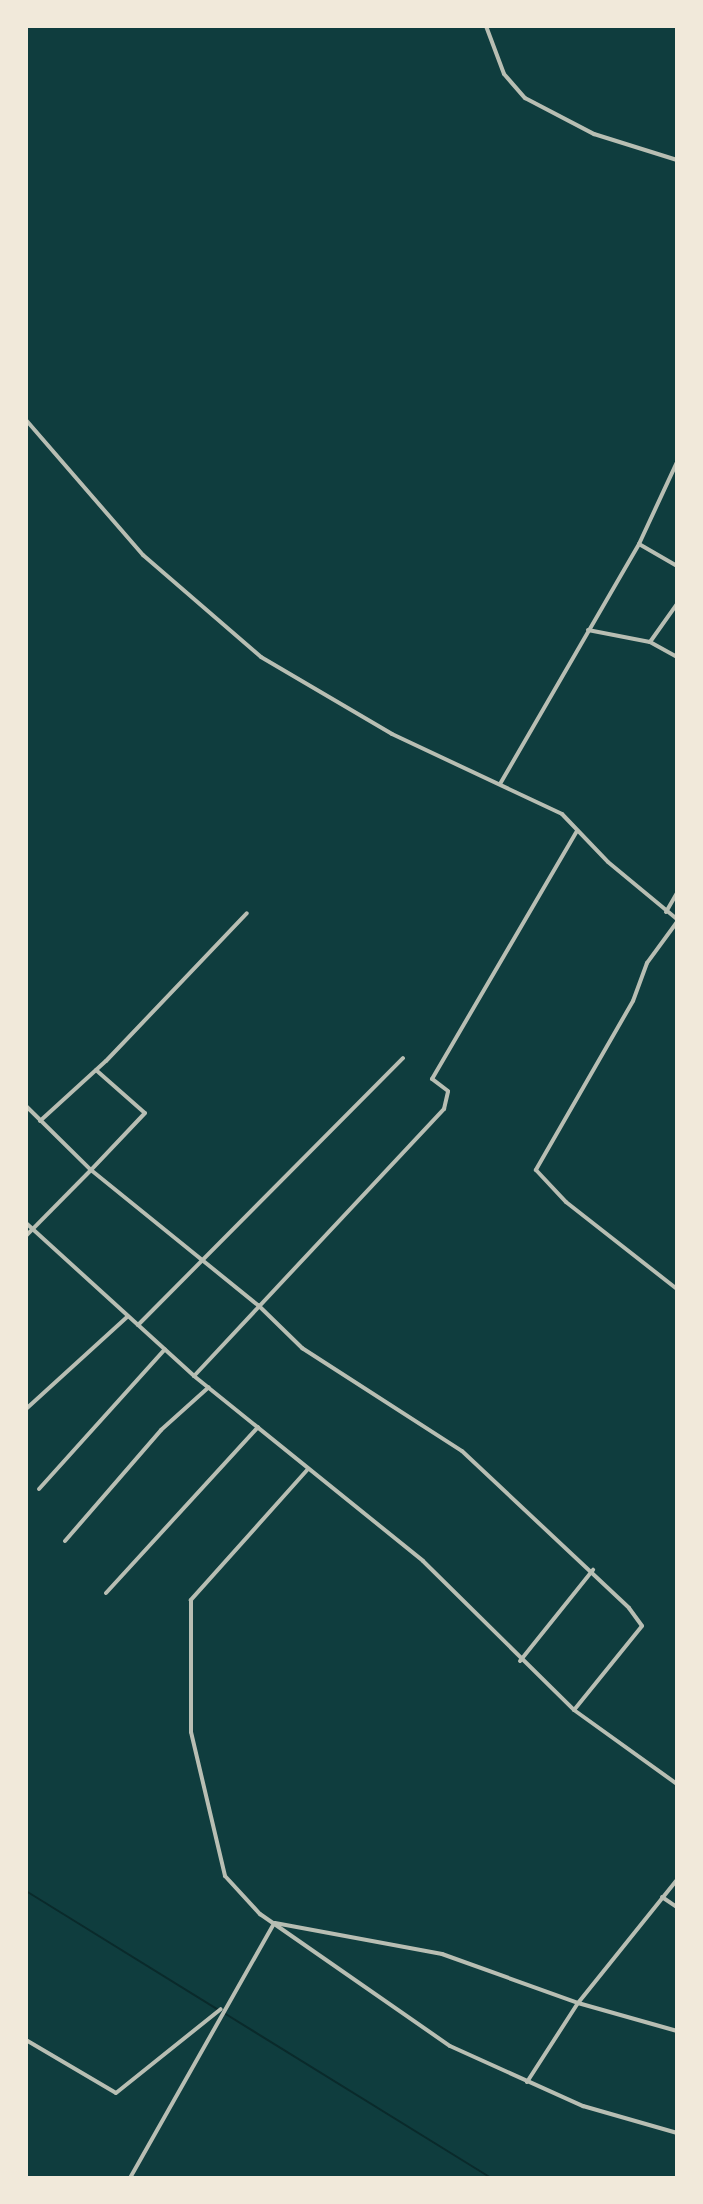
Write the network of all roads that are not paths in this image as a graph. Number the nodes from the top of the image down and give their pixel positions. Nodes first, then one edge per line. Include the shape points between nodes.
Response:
1 (486, 26) edge
2 (677, 160) edge
3 (26, 420) edge
4 (677, 462) edge
5 (639, 544) junction
6 (677, 566) edge
7 (677, 604) edge
8 (587, 630) junction
9 (650, 642) junction
10 (677, 657) edge
11 (500, 784) junction
12 (577, 830) junction
13 (677, 893) edge
14 (666, 912) junction
15 (247, 913) dead end
16 (677, 921) edge
17 (403, 1058) dead end
18 (96, 1070) junction
19 (26, 1106) edge
20 (40, 1121) junction
21 (91, 1170) junction
22 (26, 1223) edge
23 (32, 1230) junction
24 (26, 1236) edge
25 (201, 1259) junction
26 (677, 1289) edge
27 (258, 1305) junction
28 (127, 1317) junction
29 (138, 1325) junction
30 (165, 1349) junction
31 (194, 1376) junction
32 (209, 1387) junction
33 (26, 1409) edge
34 (258, 1427) junction
35 (308, 1469) junction
36 (39, 1489) dead end
37 (65, 1541) dead end
38 (593, 1570) junction
39 (106, 1593) dead end
40 (520, 1661) junction
41 (574, 1710) junction
42 (677, 1784) edge
43 (677, 1880) edge
44 (662, 1897) junction
45 (677, 1907) edge
46 (274, 1923) junction
47 (578, 2003) junction
48 (223, 2008) junction
49 (677, 2031) edge
50 (26, 2040) edge
51 (527, 2082) junction
52 (677, 2133) edge
53 (130, 2178) edge

1 - 2 street via 504,74 525,98 594,134
3 - 11 street via 143,555 261,657 392,734
4 - 5 street
5 - 6 street
5 - 8 street
7 - 9 street
8 - 9 street
8 - 11 street
9 - 10 street
11 - 12 street via 562,814
12 - 14 street
12 - 27 street via 432,1079 448,1091 444,1109
13 - 14 street
14 - 16 street
15 - 18 street
16 - 26 street via 647,963 633,1001 536,1170 566,1202
17 - 25 street
18 - 20 street
18 - 21 street via 145,1113
19 - 20 street
20 - 21 street
21 - 23 street
21 - 25 street
22 - 23 street
23 - 24 street
23 - 28 street
25 - 27 street
25 - 29 street
27 - 31 street
27 - 38 street via 315,1357 462,1451
28 - 29 street
28 - 33 street
29 - 30 street
30 - 31 street
30 - 36 street
31 - 32 street
32 - 34 street
32 - 37 street via 161,1430
34 - 35 street
34 - 39 street
35 - 40 street via 423,1561
35 - 46 street via 224,1557 191,1600 188,1615 191,1732 214,1841 238,1895
38 - 40 street
38 - 41 street via 642,1626
40 - 41 street
41 - 42 street
43 - 44 street
44 - 45 street
44 - 47 street
46 - 47 street via 442,1954
46 - 48 street
46 - 51 street via 450,2046
47 - 49 street
47 - 51 street
48 - 50 street via 116,2093
48 - 53 street
51 - 52 street via 583,2106

